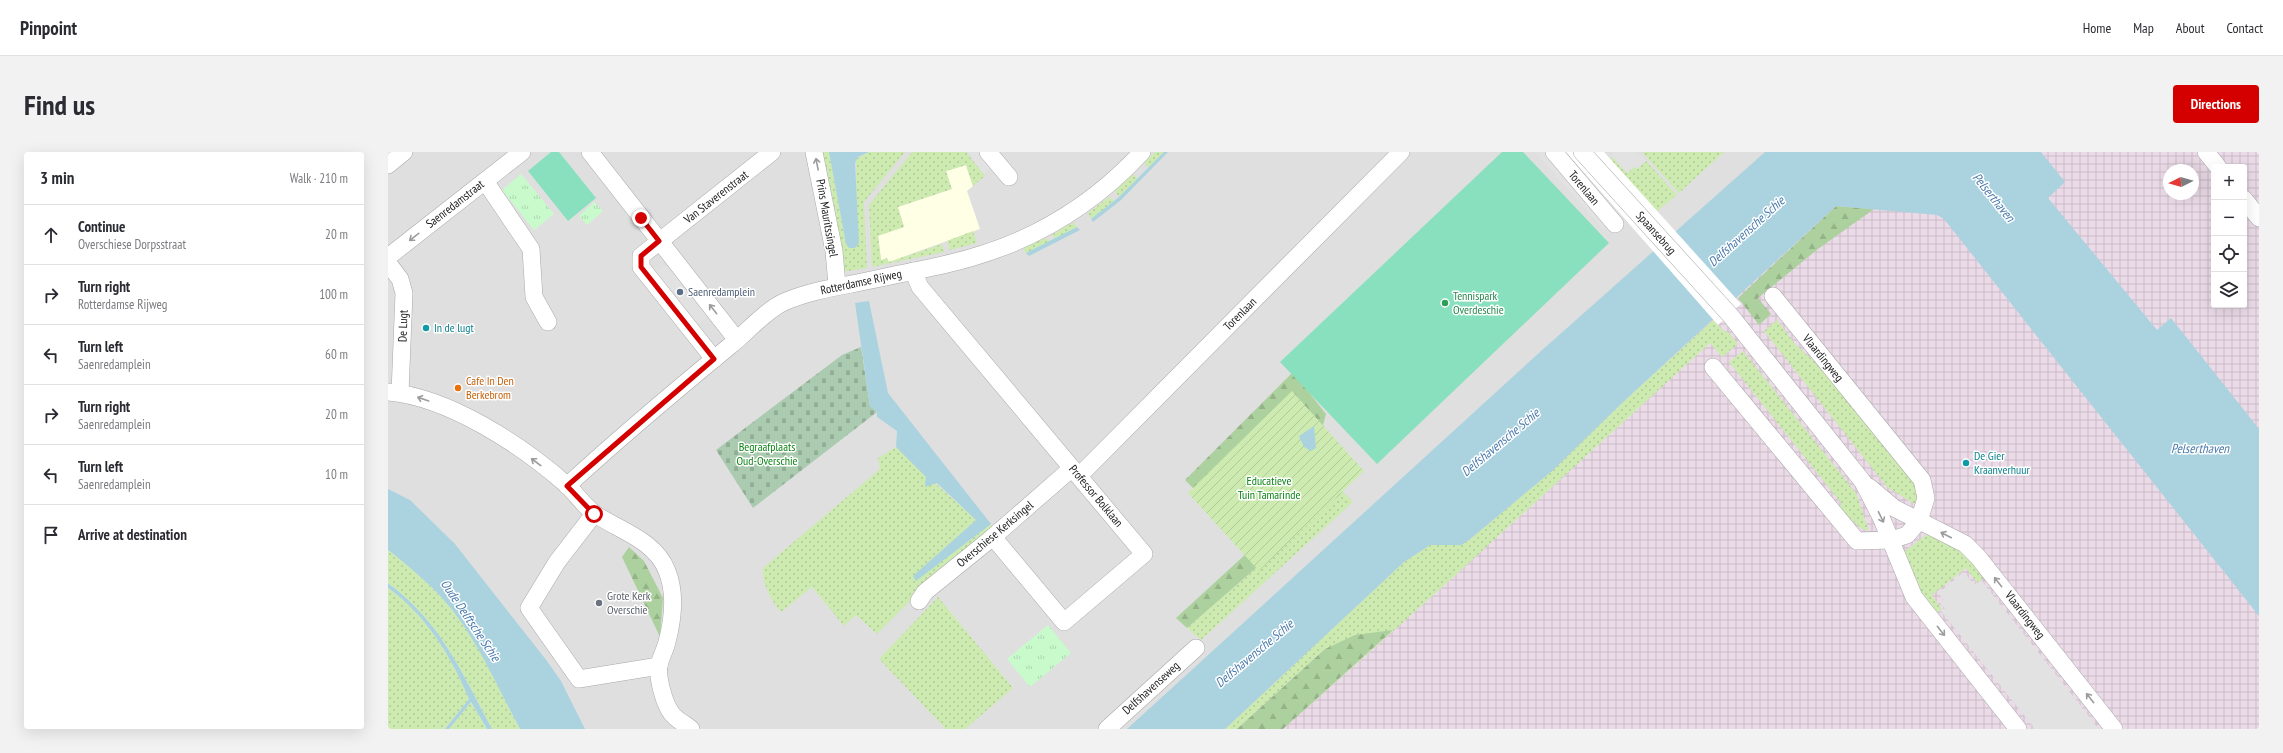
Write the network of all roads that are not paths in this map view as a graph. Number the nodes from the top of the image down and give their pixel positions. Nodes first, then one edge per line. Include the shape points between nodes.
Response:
1 (404, 152) edge
2 (522, 152) edge
3 (590, 152) edge
4 (772, 152) edge
5 (814, 152) edge
6 (988, 152) edge
7 (1142, 152) edge
8 (1401, 152) edge
9 (1554, 152) edge
10 (1582, 152) edge
11 (2206, 152) edge
12 (2216, 164) edge
13 (388, 165) edge
14 (1009, 177) dead end
15 (485, 181) junction
16 (2245, 200) edge
17 (2259, 218) edge
18 (1615, 224) dead end
19 (659, 241) junction
20 (388, 257) edge
21 (388, 263) edge
22 (913, 271) junction
23 (837, 285) junction
24 (1773, 296) dead end
25 (1730, 315) joint
26 (548, 322) dead end
27 (737, 340) junction
28 (714, 359) junction
29 (1713, 367) dead end
30 (394, 392) edge
31 (1076, 472) junction
32 (1863, 482) junction
33 (567, 486) junction
34 (594, 514) junction
35 (1919, 521) junction
36 (994, 537) junction
37 (1891, 540) junction
38 (919, 600) dead end
39 (1196, 648) dead end
40 (659, 666) junction
41 (691, 729) edge
42 (1107, 729) edge
43 (2018, 729) edge
44 (2114, 729) edge

1 - 13 street
2 - 15 street, Saenredamstraat
3 - 19 street
4 - 19 street, Van Staverenstraat
23 -> 5 street, Prins Mauritssingel via 834,251
6 - 14 street
7 - 22 street, Rotterdamse Rijweg via 1114,181 1084,205 1046,229 991,252
8 - 31 street, Torenlaan
9 - 18 street, Torenlaan
10 - 25 street, Spaansebrug
11 - 12 street
15 -> 20 street, Saenredamstraat
15 - 26 street via 531,249 534,297
16 - 17 street
27 -> 19 street
19 - 28 street via 641,256 641,267
21 - 30 street, De Lugt via 400,279 404,293
22 - 23 street, Rotterdamse Rijweg
22 - 31 street, Professor Bolklaan via 920,287
23 - 27 street, Rotterdamse Rijweg via 783,302
24 - 35 street, Vlaardingweg via 1922,480 1926,498
25 - 32 street, Vlaardingweg
27 - 28 street, Rotterdamse Rijweg
28 - 33 street, Rotterdamse Rijweg
29 - 37 street, Vlaardingweg via 1857,541
33 -> 30 street via 514,445 459,412
31 - 36 street, Overschiese Kerksingel
31 - 36 street, Professor Bolklaan via 1144,554 1064,622
32 - 35 street, Vlaardingweg via 1894,508
32 -> 37 street, Vlaardingweg
33 - 34 street
34 - 40 street via 635,536 652,549 668,571 673,599 672,621
34 - 40 street via 557,562 529,608 579,679
35 - 37 street, Vlaardingweg via 1907,535
44 -> 35 street, Vlaardingweg via 1978,557 1965,544
36 - 38 street, Overschiese Kerksingel via 925,592
37 -> 43 street, Vlaardingweg via 1914,597
39 - 42 street, Delfshavenseweg
40 - 41 street via 660,687 672,714

